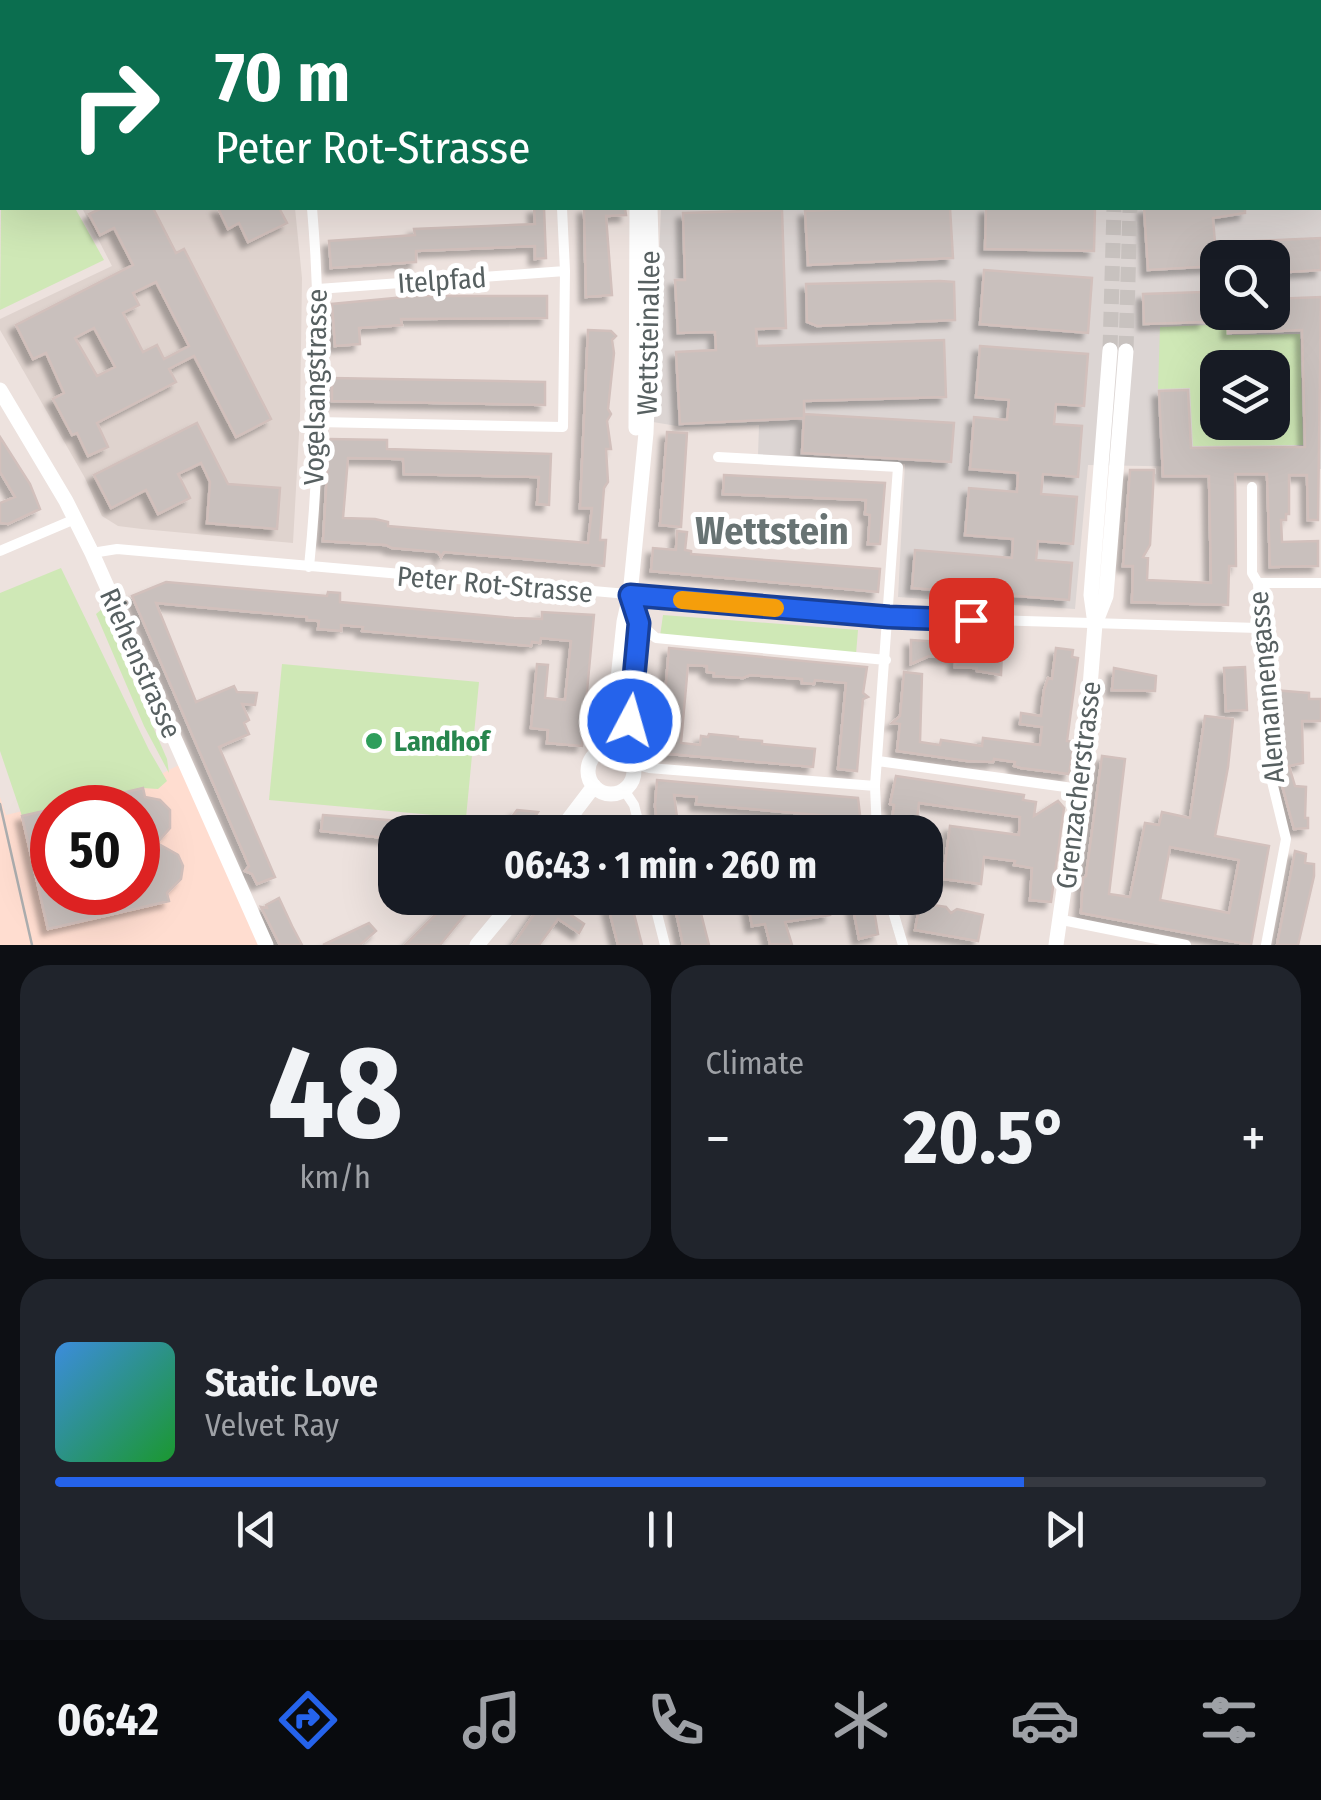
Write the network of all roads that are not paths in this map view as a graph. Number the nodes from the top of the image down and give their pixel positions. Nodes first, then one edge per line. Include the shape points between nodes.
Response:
1 (312, 210) edge
2 (562, 210) edge
3 (636, 210) edge
4 (650, 210) edge
5 (566, 271) junction
6 (318, 289) junction
7 (1118, 350) tunnel mouth
8 (0, 390) edge
9 (318, 422) junction
10 (641, 458) junction
11 (718, 458) dead end
12 (1252, 488) dead end
13 (75, 520) junction
14 (0, 551) edge
15 (92, 553) junction
16 (309, 566) junction
17 (1321, 583) edge
18 (1258, 584) junction
19 (630, 595) junction
20 (889, 617) junction
21 (639, 623) junction
22 (1095, 624) junction
23 (1258, 628) junction
24 (886, 660) junction
25 (606, 748) junction
26 (630, 759) junction
27 (878, 761) junction
28 (594, 786) junction
29 (875, 786) junction
30 (1081, 789) junction
31 (624, 790) junction
32 (572, 815) edge
33 (637, 815) edge
34 (876, 815) edge
35 (502, 915) edge
36 (657, 915) edge
37 (894, 915) edge
38 (1062, 920) junction
39 (266, 945) edge
40 (477, 945) edge
41 (664, 945) edge
42 (903, 945) edge
43 (1056, 945) edge
44 (1186, 945) edge
45 (1266, 945) edge

1 - 6 street, Vogelsangstrasse
2 - 5 street
3 - 10 main road, Wettsteinallee
4 - 10 main road, Wettsteinallee via 651,322
5 - 6 street, Itelpfad
5 - 9 street via 563,426
6 - 9 street, Vogelsangstrasse
7 - 22 main road, Grenzacherstrasse via 1106,596
8 - 13 main road, Riehenstrasse
9 - 16 street, Vogelsangstrasse
10 - 19 main road, Wettsteinallee
11 - 20 street via 898,467
12 - 18 street, Alemannengasse via 1252,573
13 - 14 street
13 - 15 main road, Riehenstrasse
15 - 16 street, Peter Rot-Strasse via 117,549
15 - 39 main road, Riehenstrasse
16 - 19 street, Peter Rot-Strasse
17 - 18 street
18 - 23 street, Alemannengasse
19 - 20 street, Peter Rot-Strasse
19 - 21 main road, Wettsteinallee
19 - 25 main road, Wettsteinallee
20 - 22 street, Peter Rot-Strasse
20 - 24 street
21 - 24 street via 656,638
21 - 26 main road, Wettsteinallee
22 - 23 street, Peter Rot-Strasse
22 - 30 main road, Grenzacherstrasse
23 - 45 street, Alemannengasse via 1266,757 1286,839
24 - 27 street
25 - 26 main road
25 - 28 main road, Wettsteinallee via 590,763
26 - 29 street
26 - 31 main road, Wettsteinallee via 633,778
27 - 29 street
27 - 30 street
28 - 31 main road via 609,794
28 - 32 main road
29 - 34 street
30 - 38 main road, Grenzacherstrasse
31 - 33 street
35 - 40 main road
36 - 41 street
37 - 42 street
38 - 43 main road, Grenzacherstrasse
38 - 44 street

